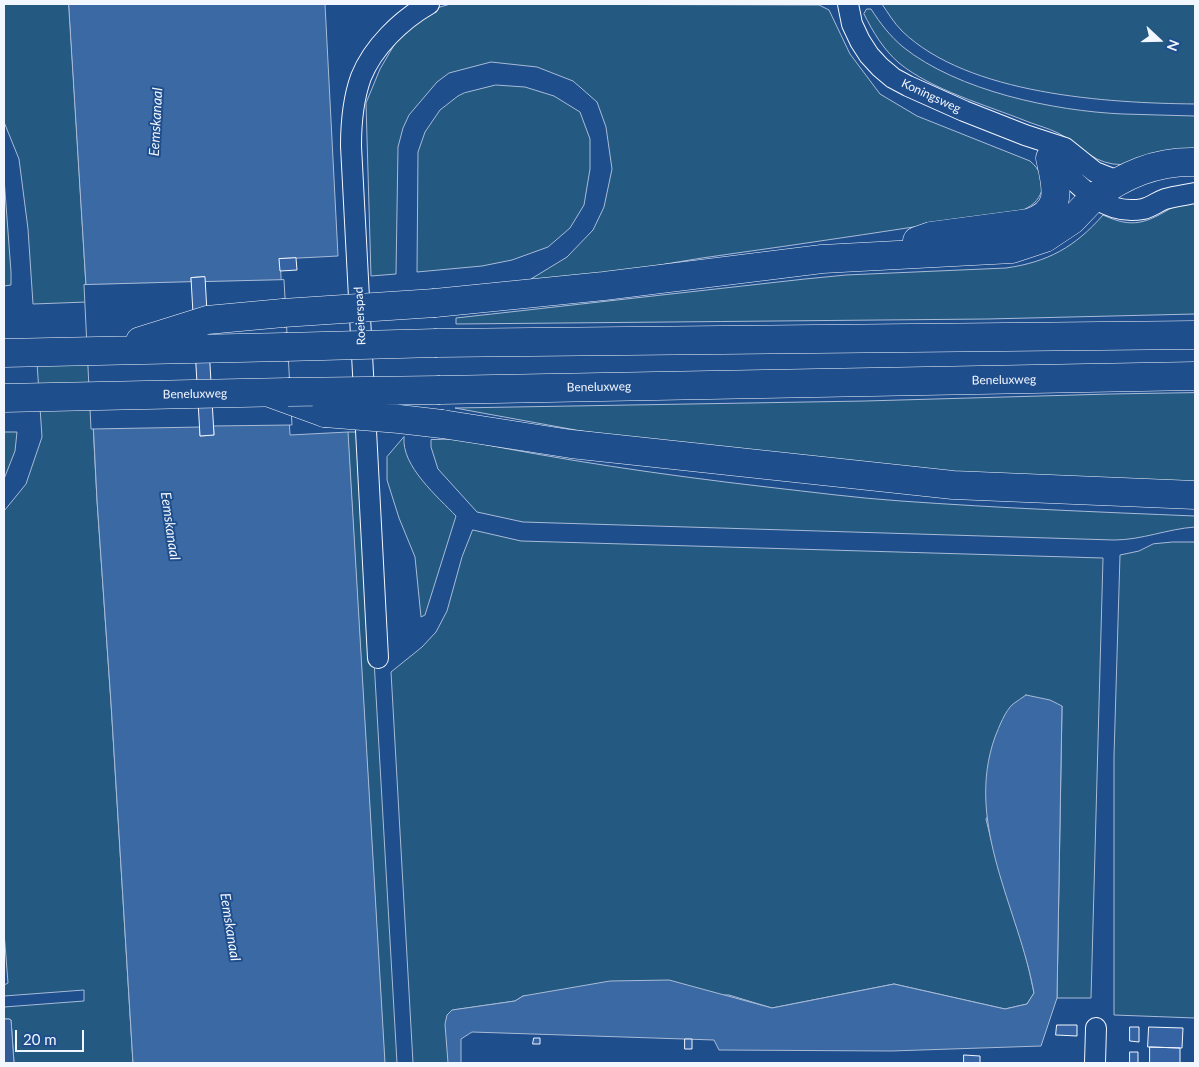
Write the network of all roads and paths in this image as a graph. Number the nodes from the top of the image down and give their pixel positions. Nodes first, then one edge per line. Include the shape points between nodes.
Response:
1 (429, 4) edge
2 (848, 4) edge
3 (1025, 134) junction
4 (1050, 158) junction
5 (1195, 162) edge
6 (1118, 181) junction
7 (1195, 194) edge
8 (1093, 198) junction
9 (876, 256) junction
10 (1195, 336) edge
11 (110, 351) junction
12 (4, 353) edge
13 (1195, 376) edge
14 (269, 392) junction
15 (4, 398) edge
16 (1195, 494) edge
17 (378, 658) dead end
18 (1096, 1028) dead end
19 (1095, 1063) edge

1 - 17 street, Roeierspad via 400,24 372,58 357,93 351,128
2 - 3 street, Koningsweg via 860,41 880,67 894,78 964,111
3 - 4 street, Koningsweg
3 - 6 street, Koningsweg via 1065,148 1095,172
4 - 8 street, Koningsweg
4 - 9 main road via 1056,196 1050,210 1037,220 931,236
5 - 6 main road via 1160,164
6 - 8 main road
7 - 8 street via 1174,196 1133,210 1106,205
8 - 9 main road via 1072,220 1045,238 1012,249
9 - 11 main road, bridge via 822,259 435,303 207,320
10 - 11 main road, bridge via 437,343
11 - 12 main road
13 - 14 main road, Beneluxweg, bridge
14 - 15 main road, Beneluxweg
14 - 16 main road, bridge via 325,413 442,424 571,444 944,484
18 - 19 street

